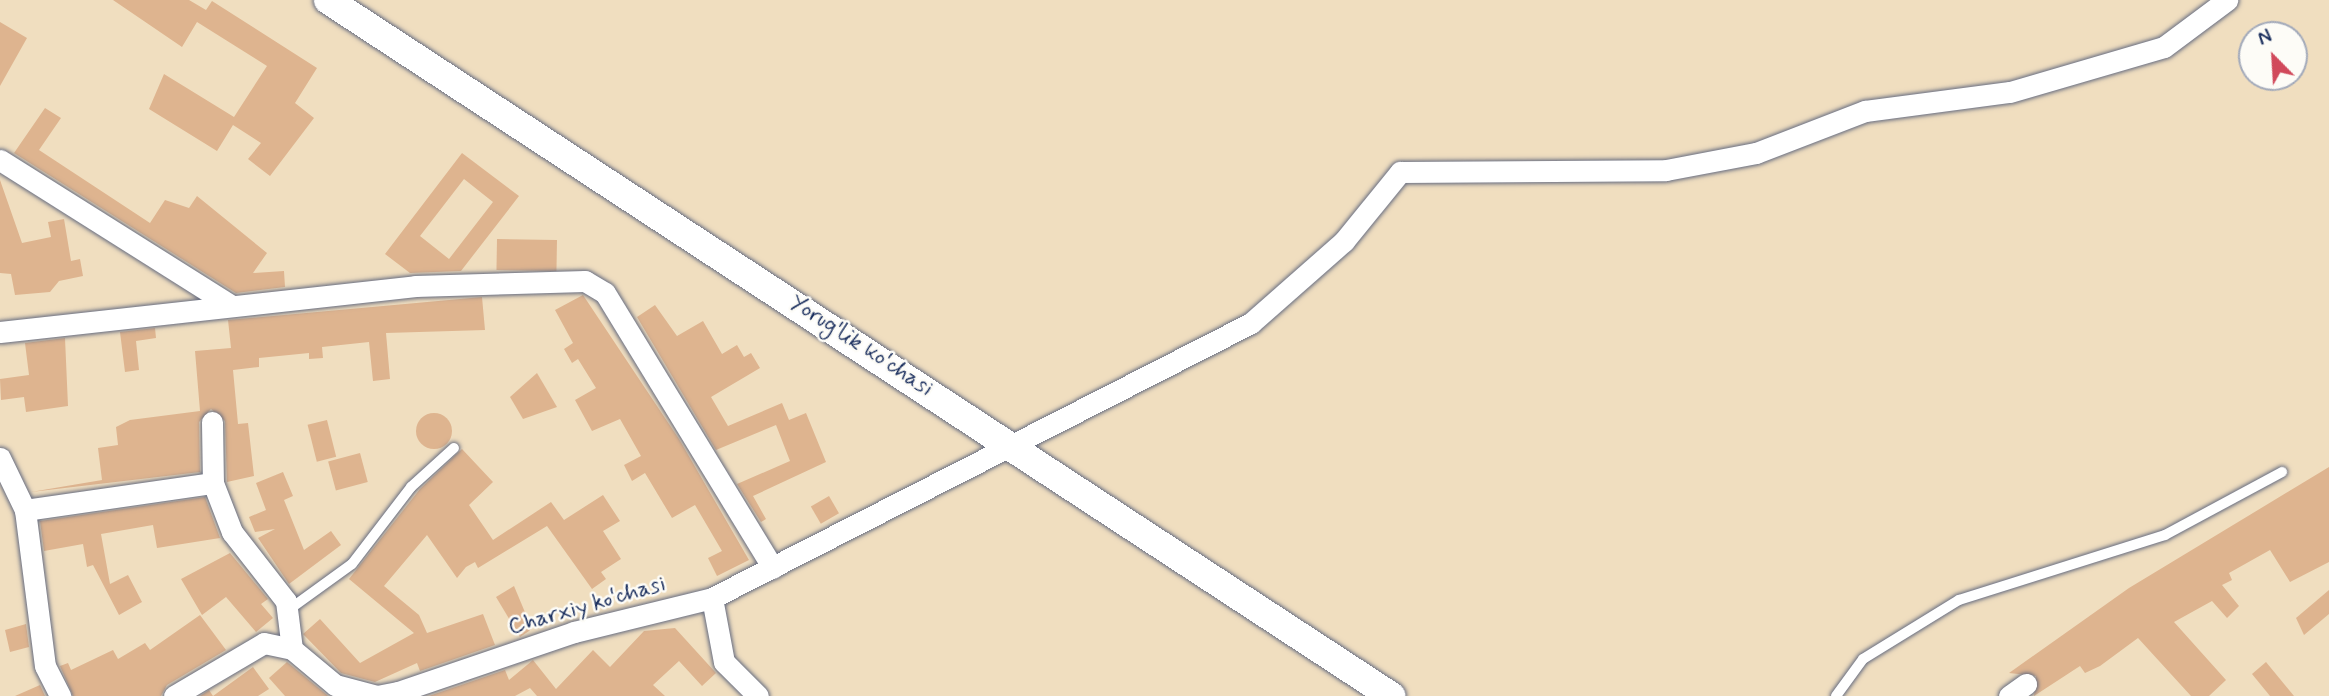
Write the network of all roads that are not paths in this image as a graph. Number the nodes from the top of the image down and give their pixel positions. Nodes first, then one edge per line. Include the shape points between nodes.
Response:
1 (328, 0) edge
2 (2227, 0) edge
3 (0, 160) edge
4 (229, 304) junction
5 (0, 332) edge
6 (212, 422) dead end
7 (454, 448) dead end
8 (1015, 448) junction
9 (0, 458) edge
10 (2282, 472) dead end
11 (213, 483) junction
12 (25, 510) junction
13 (773, 568) junction
14 (712, 598) junction
15 (287, 611) junction
16 (292, 649) junction
17 (400, 694) edge
18 (60, 696) edge
19 (174, 696) edge
20 (758, 696) edge
21 (1391, 696) edge
22 (1836, 696) edge

1 - 8 main road, Yorug'lik koʻchasi
2 - 8 street, Charxiy koʻchasi via 2164,47 2010,92 1865,111 1756,153 1666,170 1400,172 1343,241 1251,323
3 - 4 street
4 - 5 street
4 - 13 street via 496,280 598,285
6 - 11 street
7 - 15 lane via 411,487 352,564
8 - 13 street, Charxiy koʻchasi
8 - 21 main road, Yorug'lik koʻchasi
9 - 12 street
10 - 22 lane via 2165,535 1959,600 1863,659
11 - 12 street
11 - 15 street via 232,532 270,577
12 - 18 street via 45,666
13 - 14 street, Charxiy koʻchasi
14 - 17 street, Charxiy koʻchasi via 574,632
14 - 20 street via 724,662
15 - 16 street
16 - 17 street, Charxiy koʻchasi via 335,685 377,696
16 - 19 street via 264,643

